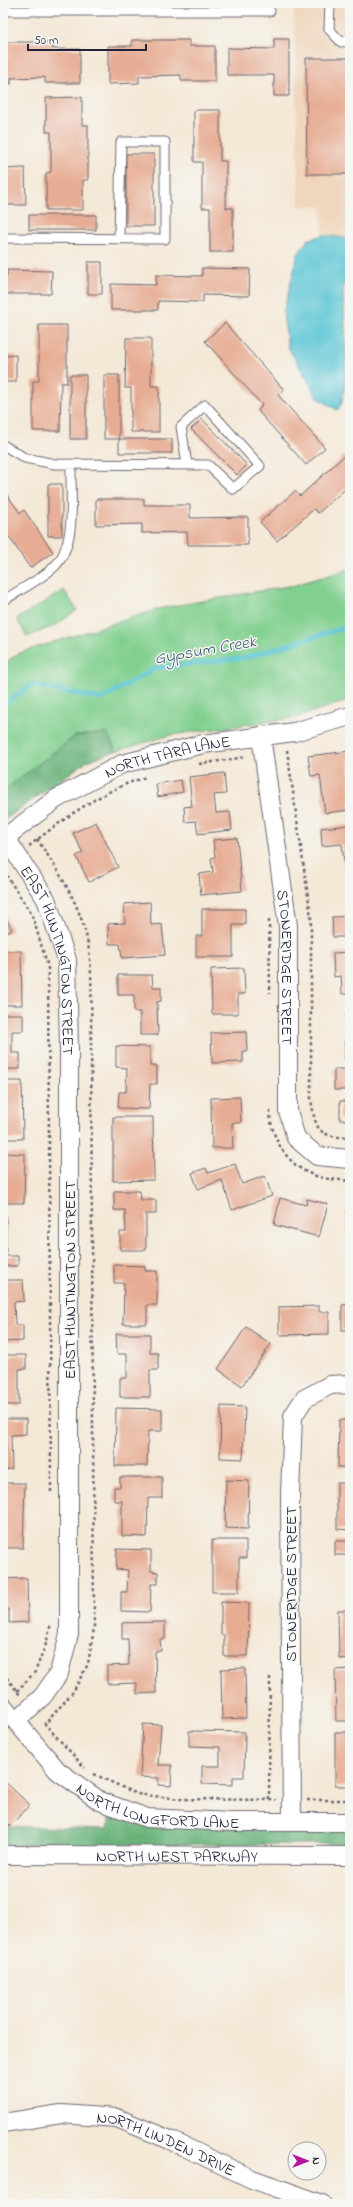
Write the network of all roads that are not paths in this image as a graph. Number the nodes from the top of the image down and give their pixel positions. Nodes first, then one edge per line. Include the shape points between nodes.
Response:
1 (330, 3) edge
2 (72, 7) edge
3 (3, 11) edge
4 (270, 11) dead end
5 (350, 41) edge
6 (3, 238) edge
7 (119, 238) junction
8 (3, 445) edge
9 (71, 464) junction
10 (187, 464) junction
11 (3, 601) edge
12 (350, 716) edge
13 (261, 736) junction
14 (4, 838) edge
15 (350, 1158) edge
16 (350, 1384) edge
17 (3, 1706) edge
18 (16, 1721) junction
19 (292, 1822) junction
20 (350, 1822) edge
21 (3, 1855) edge
22 (350, 1856) edge
23 (3, 2123) edge
24 (322, 2204) edge

1 - 5 lane via 329,29 341,42
2 - 3 lane
2 - 4 lane
6 - 7 lane
7 - 7 lane via 165,238 165,142 121,142
8 - 9 lane via 25,458 55,464
9 - 10 lane
9 - 11 lane via 70,537 64,556 54,567
10 - 10 lane via 208,465 234,489 260,466 205,405 181,427
12 - 13 street, NORTH TARA LANE via 294,732
13 - 14 street, NORTH TARA LANE via 203,744 122,764 56,799
13 - 15 street, STONERIDGE STREET via 288,926 288,1111 296,1138 317,1156
14 - 18 street, EAST HUNTINGTON STREET via 46,899 67,960 69,1042 69,1634 59,1673 43,1696
16 - 19 street, STONERIDGE STREET via 330,1385 304,1399 293,1416 290,1495
17 - 18 street, NORTH LONGFORD LANE
18 - 19 street, NORTH LONGFORD LANE via 58,1771 100,1802 147,1818
19 - 20 street, NORTH LONGFORD LANE
21 - 22 street, NORTH WEST PARKWAY
23 - 24 street, NORTH LINDEN DRIVE via 61,2114 117,2118 170,2140 252,2180

